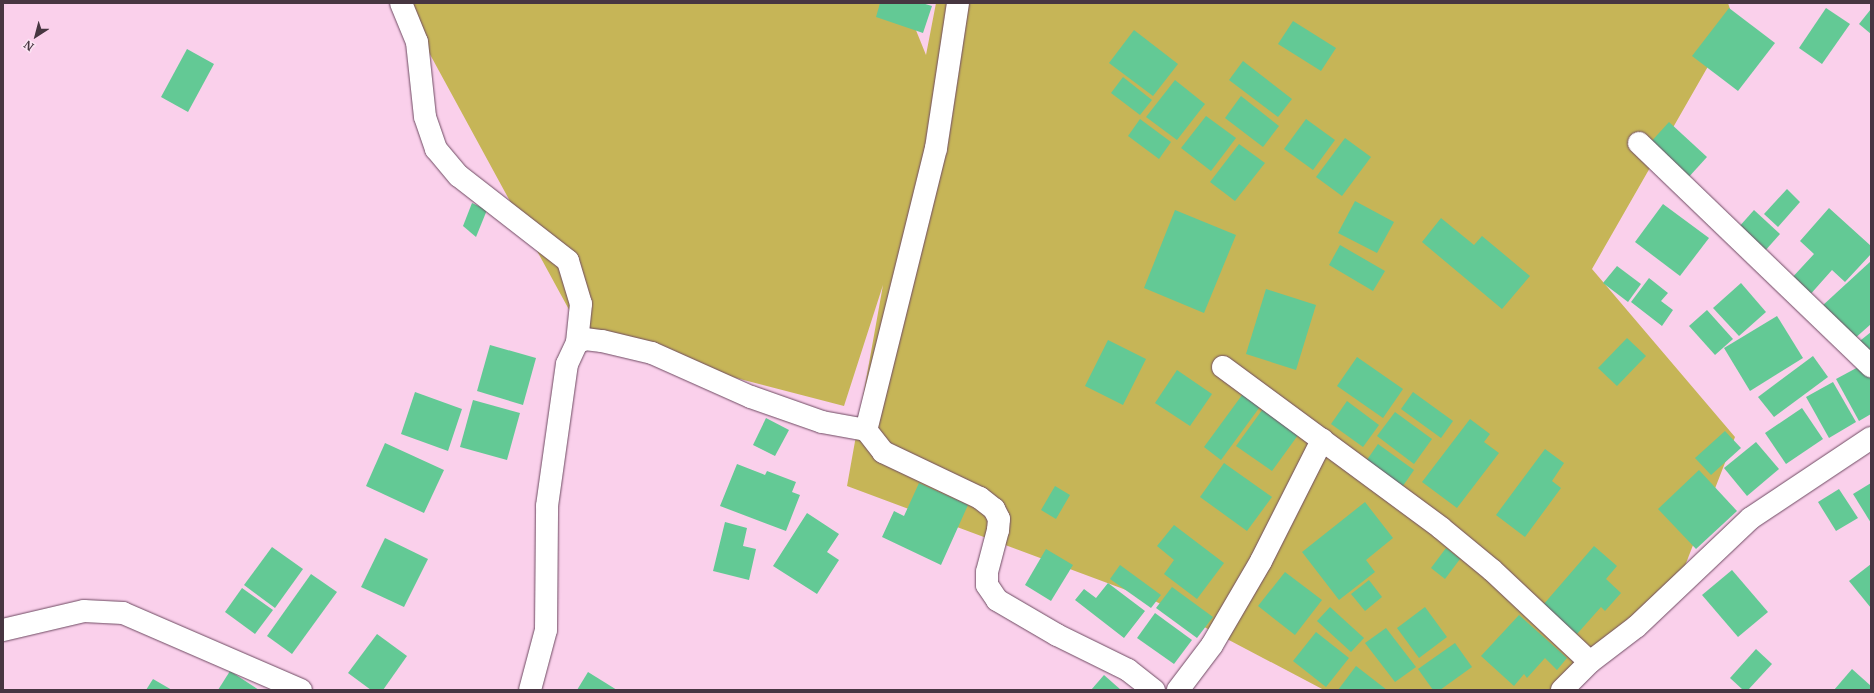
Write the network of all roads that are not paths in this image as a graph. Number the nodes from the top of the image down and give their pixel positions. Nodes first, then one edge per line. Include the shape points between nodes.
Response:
1 (402, 3) edge
2 (958, 3) edge
3 (1639, 143) dead end
4 (577, 343) junction
5 (1871, 366) edge
6 (1223, 367) dead end
7 (866, 430) junction
8 (1871, 438) edge
9 (1322, 440) junction
10 (3, 630) edge
11 (1590, 662) junction
12 (301, 690) edge
13 (530, 690) edge
14 (1154, 690) edge
15 (1178, 690) edge
16 (1562, 690) edge

1 - 4 street via 417,42 425,117 436,149 459,176 568,261 581,304
2 - 7 street via 936,148
3 - 5 street
4 - 7 street via 585,339 602,341 652,353 751,397 822,422
4 - 13 street via 567,364 547,506 546,630
6 - 9 street
7 - 14 street via 883,452 980,498 994,509 998,519 998,530 987,572 987,585 997,600 1056,635 1128,670
8 - 11 street via 1751,518 1636,627
9 - 11 street via 1441,528
9 - 15 street via 1261,561 1212,645
10 - 12 street via 84,611 123,613
11 - 16 street

